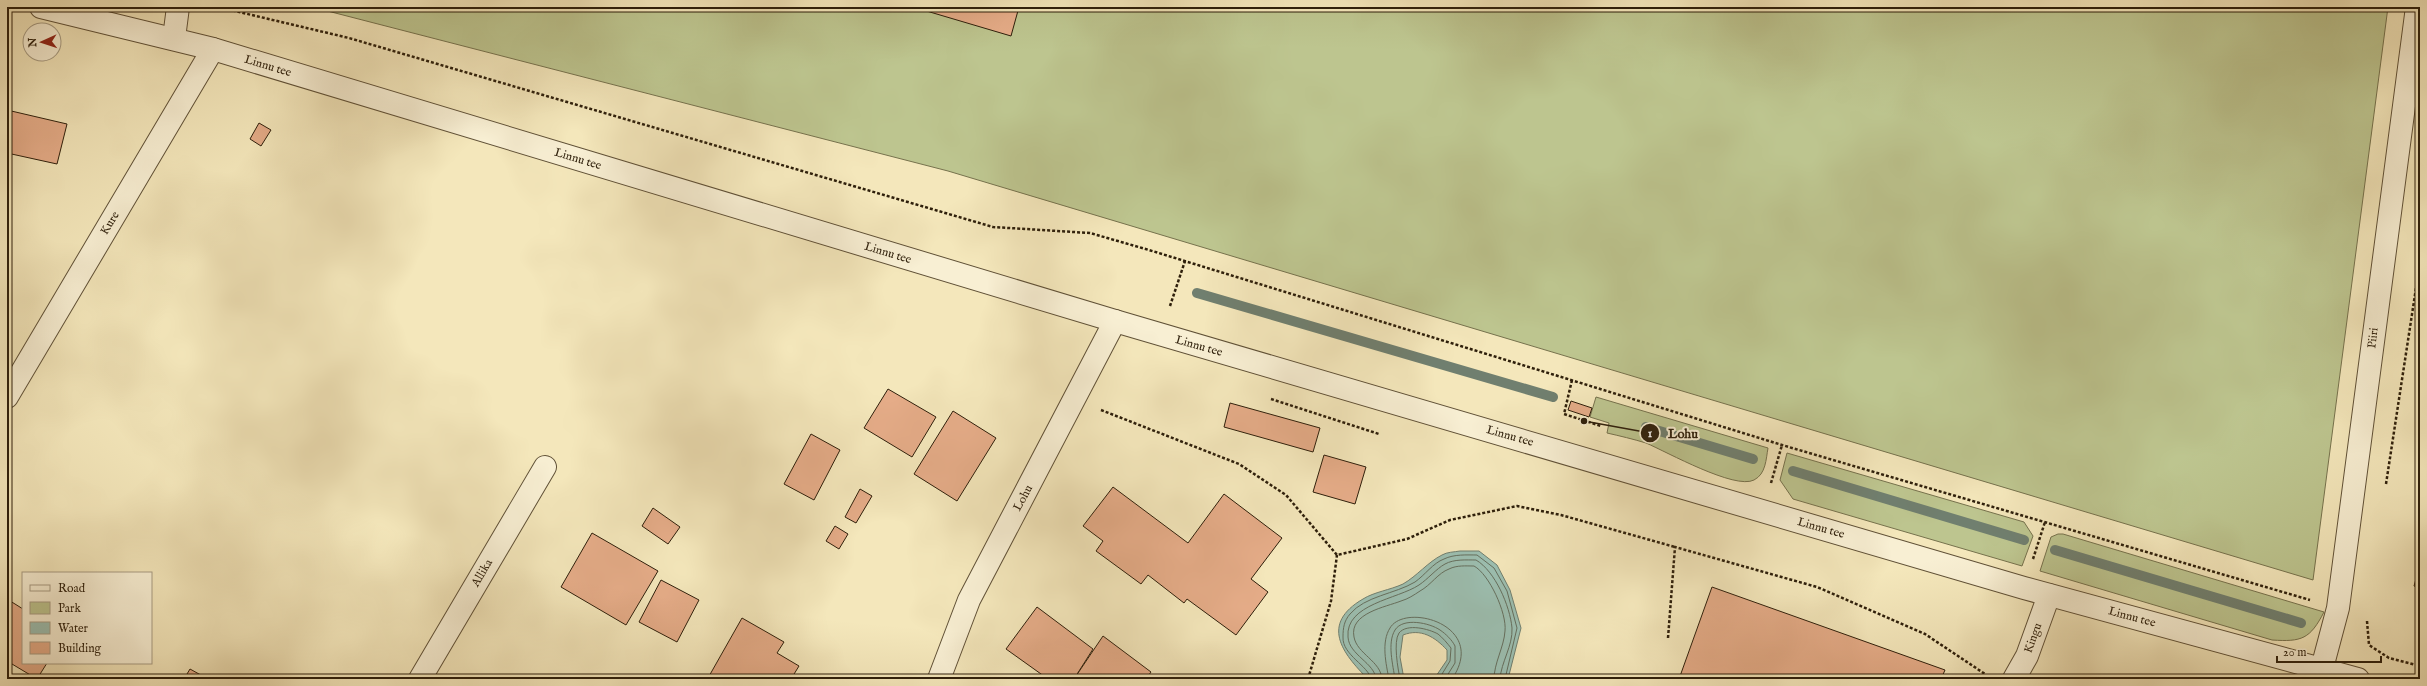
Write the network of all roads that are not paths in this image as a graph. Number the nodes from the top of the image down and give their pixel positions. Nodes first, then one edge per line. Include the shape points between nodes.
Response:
1 (42, 7) edge
2 (178, 7) edge
3 (2417, 7) edge
4 (174, 38) junction
5 (213, 49) junction
6 (1115, 321) junction
7 (7, 397) edge
8 (545, 467) dead end
9 (2049, 595) junction
10 (2322, 668) junction
11 (420, 679) edge
12 (939, 679) edge
13 (2014, 679) edge
14 (2358, 679) edge

1 - 4 street, Linnu tee
2 - 4 street
3 - 10 street, Piiri via 2338,608
4 - 5 street, Linnu tee
5 - 6 street, Linnu tee
5 - 7 street, Kure
6 - 9 street, Linnu tee
6 - 12 street, Lohu via 970,600
8 - 11 street, Allika
9 - 10 street, Linnu tee
9 - 13 street, Kingu via 2027,656
10 - 14 street, Linnu tee

